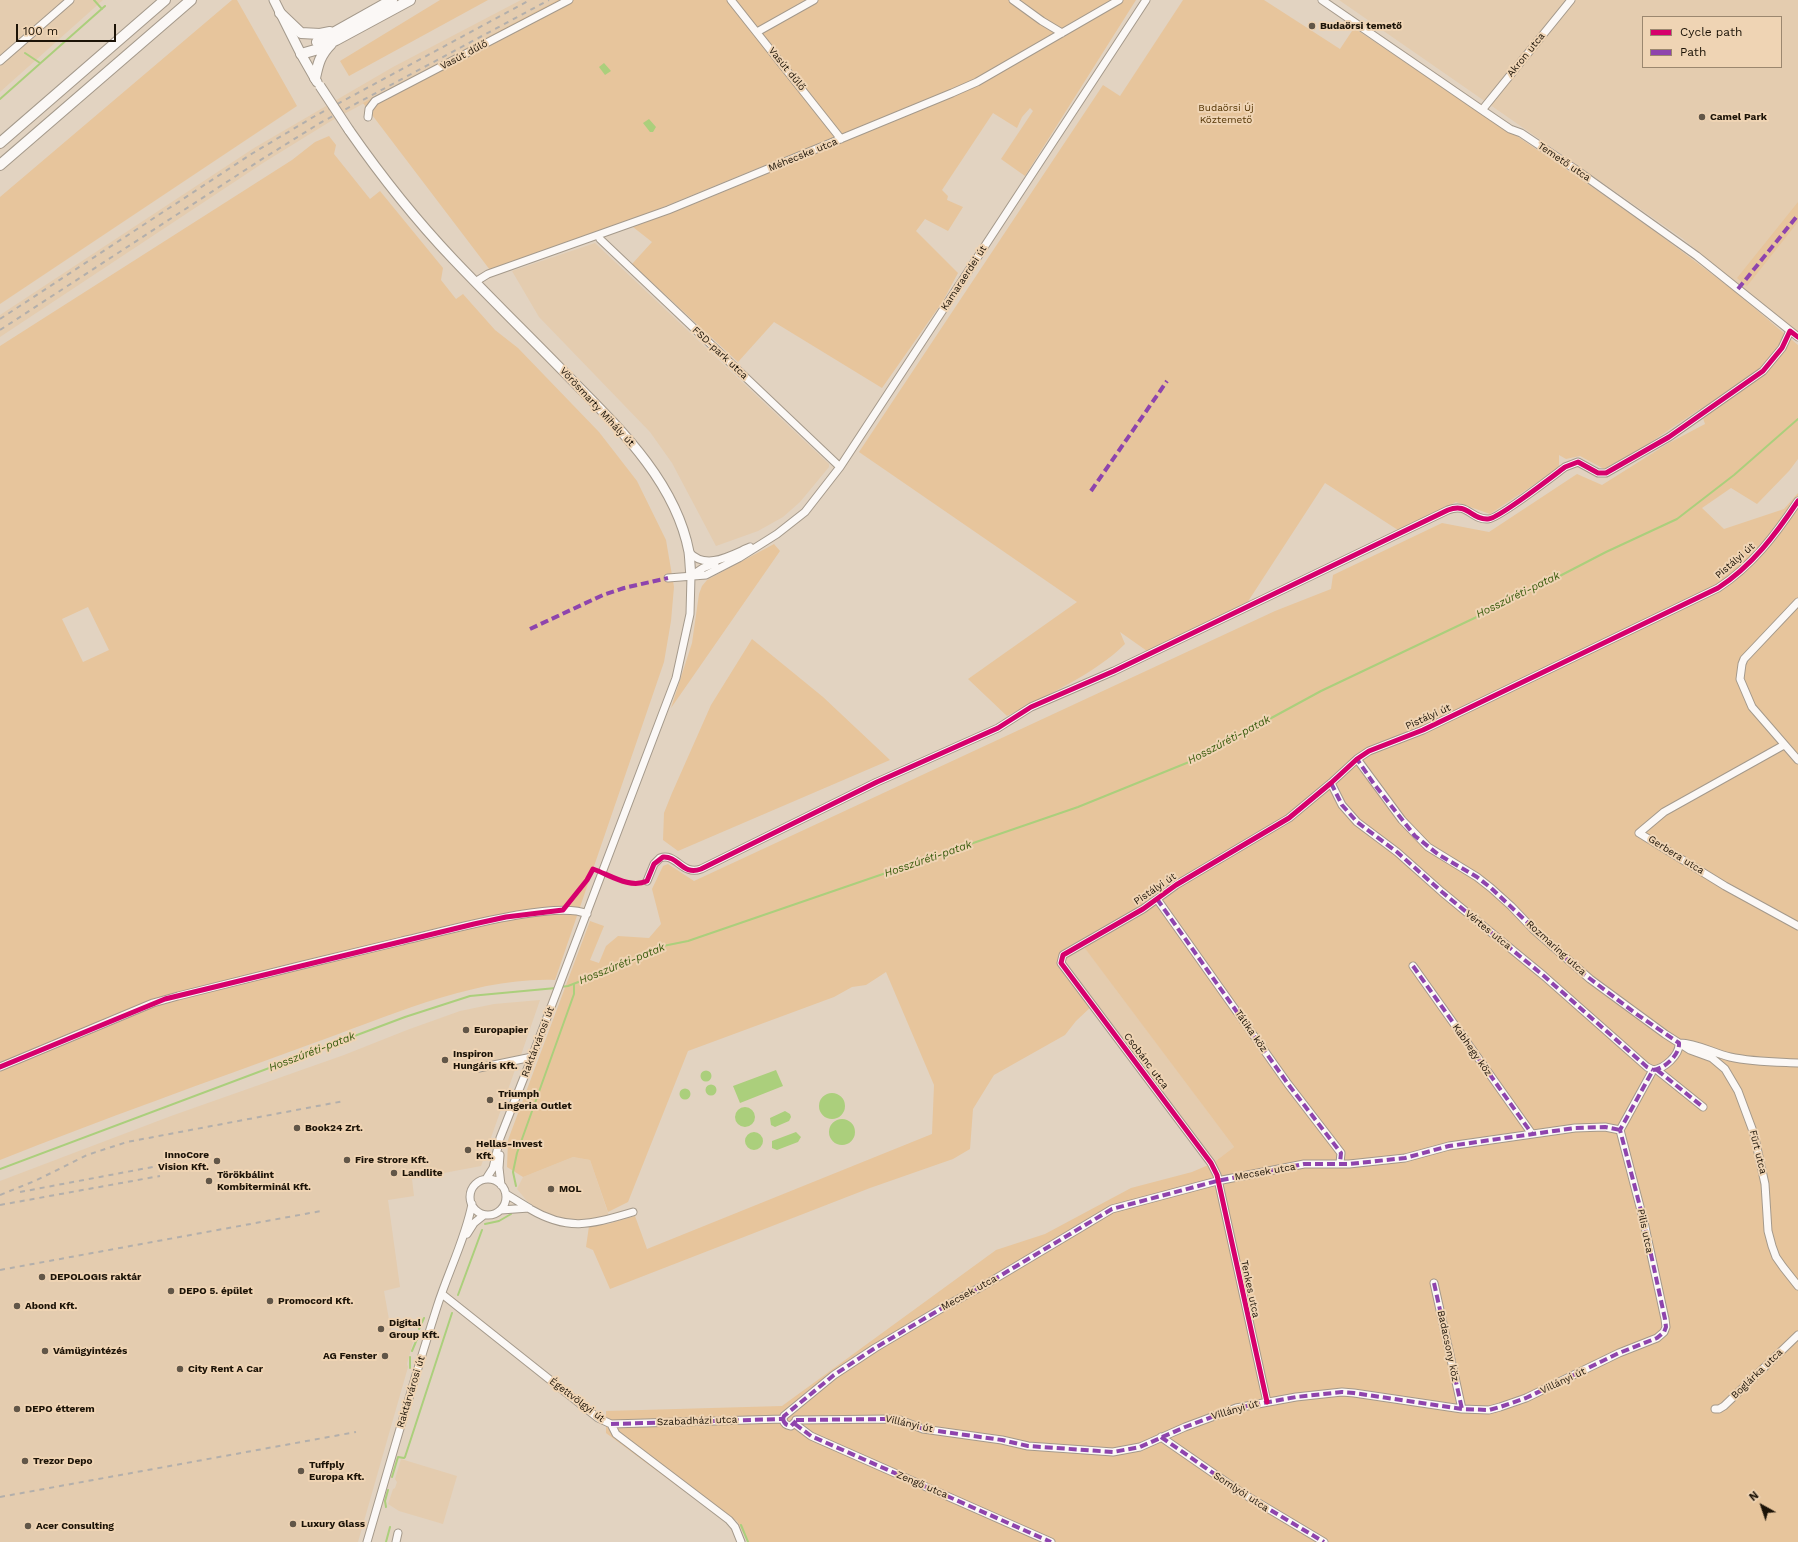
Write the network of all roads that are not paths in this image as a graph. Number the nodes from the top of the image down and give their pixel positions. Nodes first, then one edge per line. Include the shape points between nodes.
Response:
1 (70, 0) edge
2 (156, 0) edge
3 (165, 0) edge
4 (191, 0) edge
5 (274, 0) edge
6 (392, 0) edge
7 (410, 0) edge
8 (569, 0) edge
9 (732, 0) edge
10 (814, 0) edge
11 (1014, 0) edge
12 (1119, 0) edge
13 (1146, 0) edge
14 (1322, 0) edge
15 (1571, 0) edge
16 (280, 13) junction
17 (339, 29) junction
18 (757, 32) junction
19 (1062, 33) junction
20 (121, 39) junction
21 (336, 40) junction
22 (301, 54) junction
23 (0, 61) edge
24 (318, 82) junction
25 (1482, 110) junction
26 (368, 117) dead end
27 (842, 139) junction
28 (0, 143) edge
29 (0, 164) edge
30 (600, 239) dead end
31 (475, 282) junction
32 (1790, 331) junction
33 (1798, 337) edge
34 (840, 467) junction
35 (1798, 501) edge
36 (765, 541) junction
37 (689, 552) junction
38 (720, 559) junction
39 (691, 576) junction
40 (668, 578) dead end
41 (1798, 602) edge
42 (1784, 745) junction
43 (1357, 759) junction
44 (1798, 760) edge
45 (1331, 783) junction
46 (647, 881) dead end
47 (1157, 899) junction
48 (587, 914) junction
49 (1798, 926) edge
50 (1063, 954) joint
51 (1412, 966) dead end
52 (1679, 1043) junction
53 (532, 1057) junction
54 (1798, 1063) edge
55 (0, 1067) edge
56 (479, 1068) dead end
57 (1655, 1070) junction
58 (1703, 1107) dead end
59 (1620, 1130) junction
60 (504, 1131) junction
61 (1532, 1134) junction
62 (1340, 1163) junction
63 (486, 1179) junction
64 (1217, 1181) junction
65 (501, 1185) junction
66 (506, 1194) junction
67 (472, 1204) junction
68 (530, 1209) dead end
69 (501, 1210) junction
70 (633, 1212) dead end
71 (484, 1215) junction
72 (461, 1244) junction
73 (1434, 1283) dead end
74 (1798, 1286) edge
75 (442, 1294) junction
76 (1664, 1332) joint
77 (1798, 1335) edge
78 (1267, 1402) junction
79 (1715, 1408) dead end
80 (1462, 1409) junction
81 (790, 1413) junction
82 (783, 1419) junction
83 (796, 1422) junction
84 (611, 1424) junction
85 (1160, 1437) junction
86 (398, 1533) dead end
87 (367, 1542) edge
88 (396, 1542) edge
89 (741, 1542) edge
90 (1051, 1542) edge
91 (1324, 1542) edge

1 - 23 street
2 - 20 highway
3 - 20 highway
4 - 29 highway
5 - 16 main road, Vörösmarty Mihály út
6 - 17 highway
7 - 21 highway
8 - 26 street, Vasút dűlő via 376,101 369,109
9 - 18 street, Vasút dűlő
10 - 18 street
11 - 19 street via 1042,22
12 - 19 street, Méhecske utca
13 - 34 street, Kamaraerdei út
14 - 25 street, Temető utca
15 - 25 street, Akron utca
16 - 17 highway via 301,33 320,34
16 - 22 main road, Vörösmarty Mihály út
17 - 22 highway
18 - 27 street, Vasút dűlő
19 - 27 street, Méhecske utca via 977,82
20 - 28 highway
21 - 22 highway
21 - 24 highway via 319,60
22 - 24 main road, Vörösmarty Mihály út
24 - 31 main road, Vörösmarty Mihály út, bridge via 381,175
25 - 32 street, Temető utca via 1575,169 1697,256
27 - 31 street, Méhecske utca via 668,210 488,274
30 - 34 street, FSD-park utca
31 - 37 main road, Vörösmarty Mihály út via 606,414 640,453 669,498
32 - 33 street, Temető utca
32 - 46 street via 1779,352 1757,376 1669,437 1611,472 1598,473 1580,462 1573,463 1489,520 1463,508 1448,510 1114,671 1031,707 998,728 877,782 701,869 688,870 670,858 660,858 654,864
34 - 36 street, Kamaraerdei út via 805,512
35 - 43 street, Pistályi út via 1768,544 1742,570 1718,588 1443,720 1369,751
36 - 38 street, Kamaraerdei út
36 - 39 street, Kamaraerdei út via 706,575
37 - 38 street, Kamaraerdei út via 703,561
37 - 39 main road, Vörösmarty Mihály út
38 - 39 street, Kamaraerdei út
39 - 40 street
39 - 48 street, Raktárvárosi út via 690,614 676,678
41 - 42 street via 1744,659 1740,674 1749,703
42 - 44 street
42 - 49 street, Gerbera utca via 1664,812 1639,833 1725,886
43 - 45 street, Pistályi út
43 - 52 street, Rozmaring utca via 1415,836 1491,888 1576,968
45 - 47 street, Pistályi út via 1289,818
45 - 57 street, Vértes utca via 1342,805 1357,822 1397,852 1544,976 1647,1067
47 - 50 street, Pistályi út
47 - 62 street, Tátika köz via 1288,1084 1335,1144 1341,1153
48 - 53 street, Raktárvárosi út
48 - 55 street via 578,910 563,910 506,917 171,997
50 - 64 street, Csobánc utca via 1061,963 1211,1163
51 - 61 street, Kabhegy köz
52 - 54 street, Rozmaring utca via 1689,1043 1732,1058
52 - 57 street via 1680,1047 1673,1057
52 - 74 street, Fürt utca via 1720,1063 1733,1080 1756,1141 1765,1184 1768,1230 1772,1246 1779,1262
53 - 56 street
53 - 60 street, Raktárvárosi út
57 - 58 street, Vértes utca
57 - 59 street
59 - 61 street, Mecsek utca via 1591,1127
59 - 76 street, Pilis utca via 1644,1222 1665,1319
60 - 63 street, Raktárvárosi út via 493,1168
60 - 65 street, Raktárvárosi út via 499,1168
61 - 62 street, Mecsek utca via 1449,1146 1405,1158
62 - 64 street, Mecsek utca via 1304,1164
63 - 65 street
63 - 67 street, Raktárvárosi út via 474,1187 470,1197
64 - 78 street, Tenkes utca
64 - 81 street, Mecsek utca via 1112,1209 875,1348 834,1375 803,1399
65 - 66 street, Raktárvárosi út
66 - 69 street via 505,1204
66 - 69 street, Raktárvárosi út via 529,1208
67 - 71 street via 475,1210
67 - 72 street, Raktárvárosi út
68 - 70 street via 548,1219 579,1224
69 - 71 street, Raktárvárosi út via 492,1215
71 - 72 street, Raktárvárosi út via 472,1225
72 - 75 street, Raktárvárosi út
73 - 80 street, Badacsony köz
75 - 84 street, Égettvölgyi út via 598,1418
75 - 87 street, Raktárvárosi út via 419,1363
76 - 80 street, Villányi út via 1657,1338 1619,1353 1520,1400 1489,1410
77 - 79 street, Boglárka utca via 1724,1406
78 - 80 street, Villányi út via 1342,1392
78 - 85 street, Villányi út via 1236,1408
81 - 82 street
81 - 83 street via 796,1416
82 - 83 street via 787,1426
82 - 84 street, Szabadházi utca
83 - 85 street, Villányi út via 890,1419 923,1429 1028,1446 1099,1452 1140,1447
83 - 90 street, Zengő utca via 811,1436
84 - 89 street, Égettvölgyi út via 616,1434 730,1520
85 - 91 street, Somlyói utca via 1237,1490
86 - 88 street

